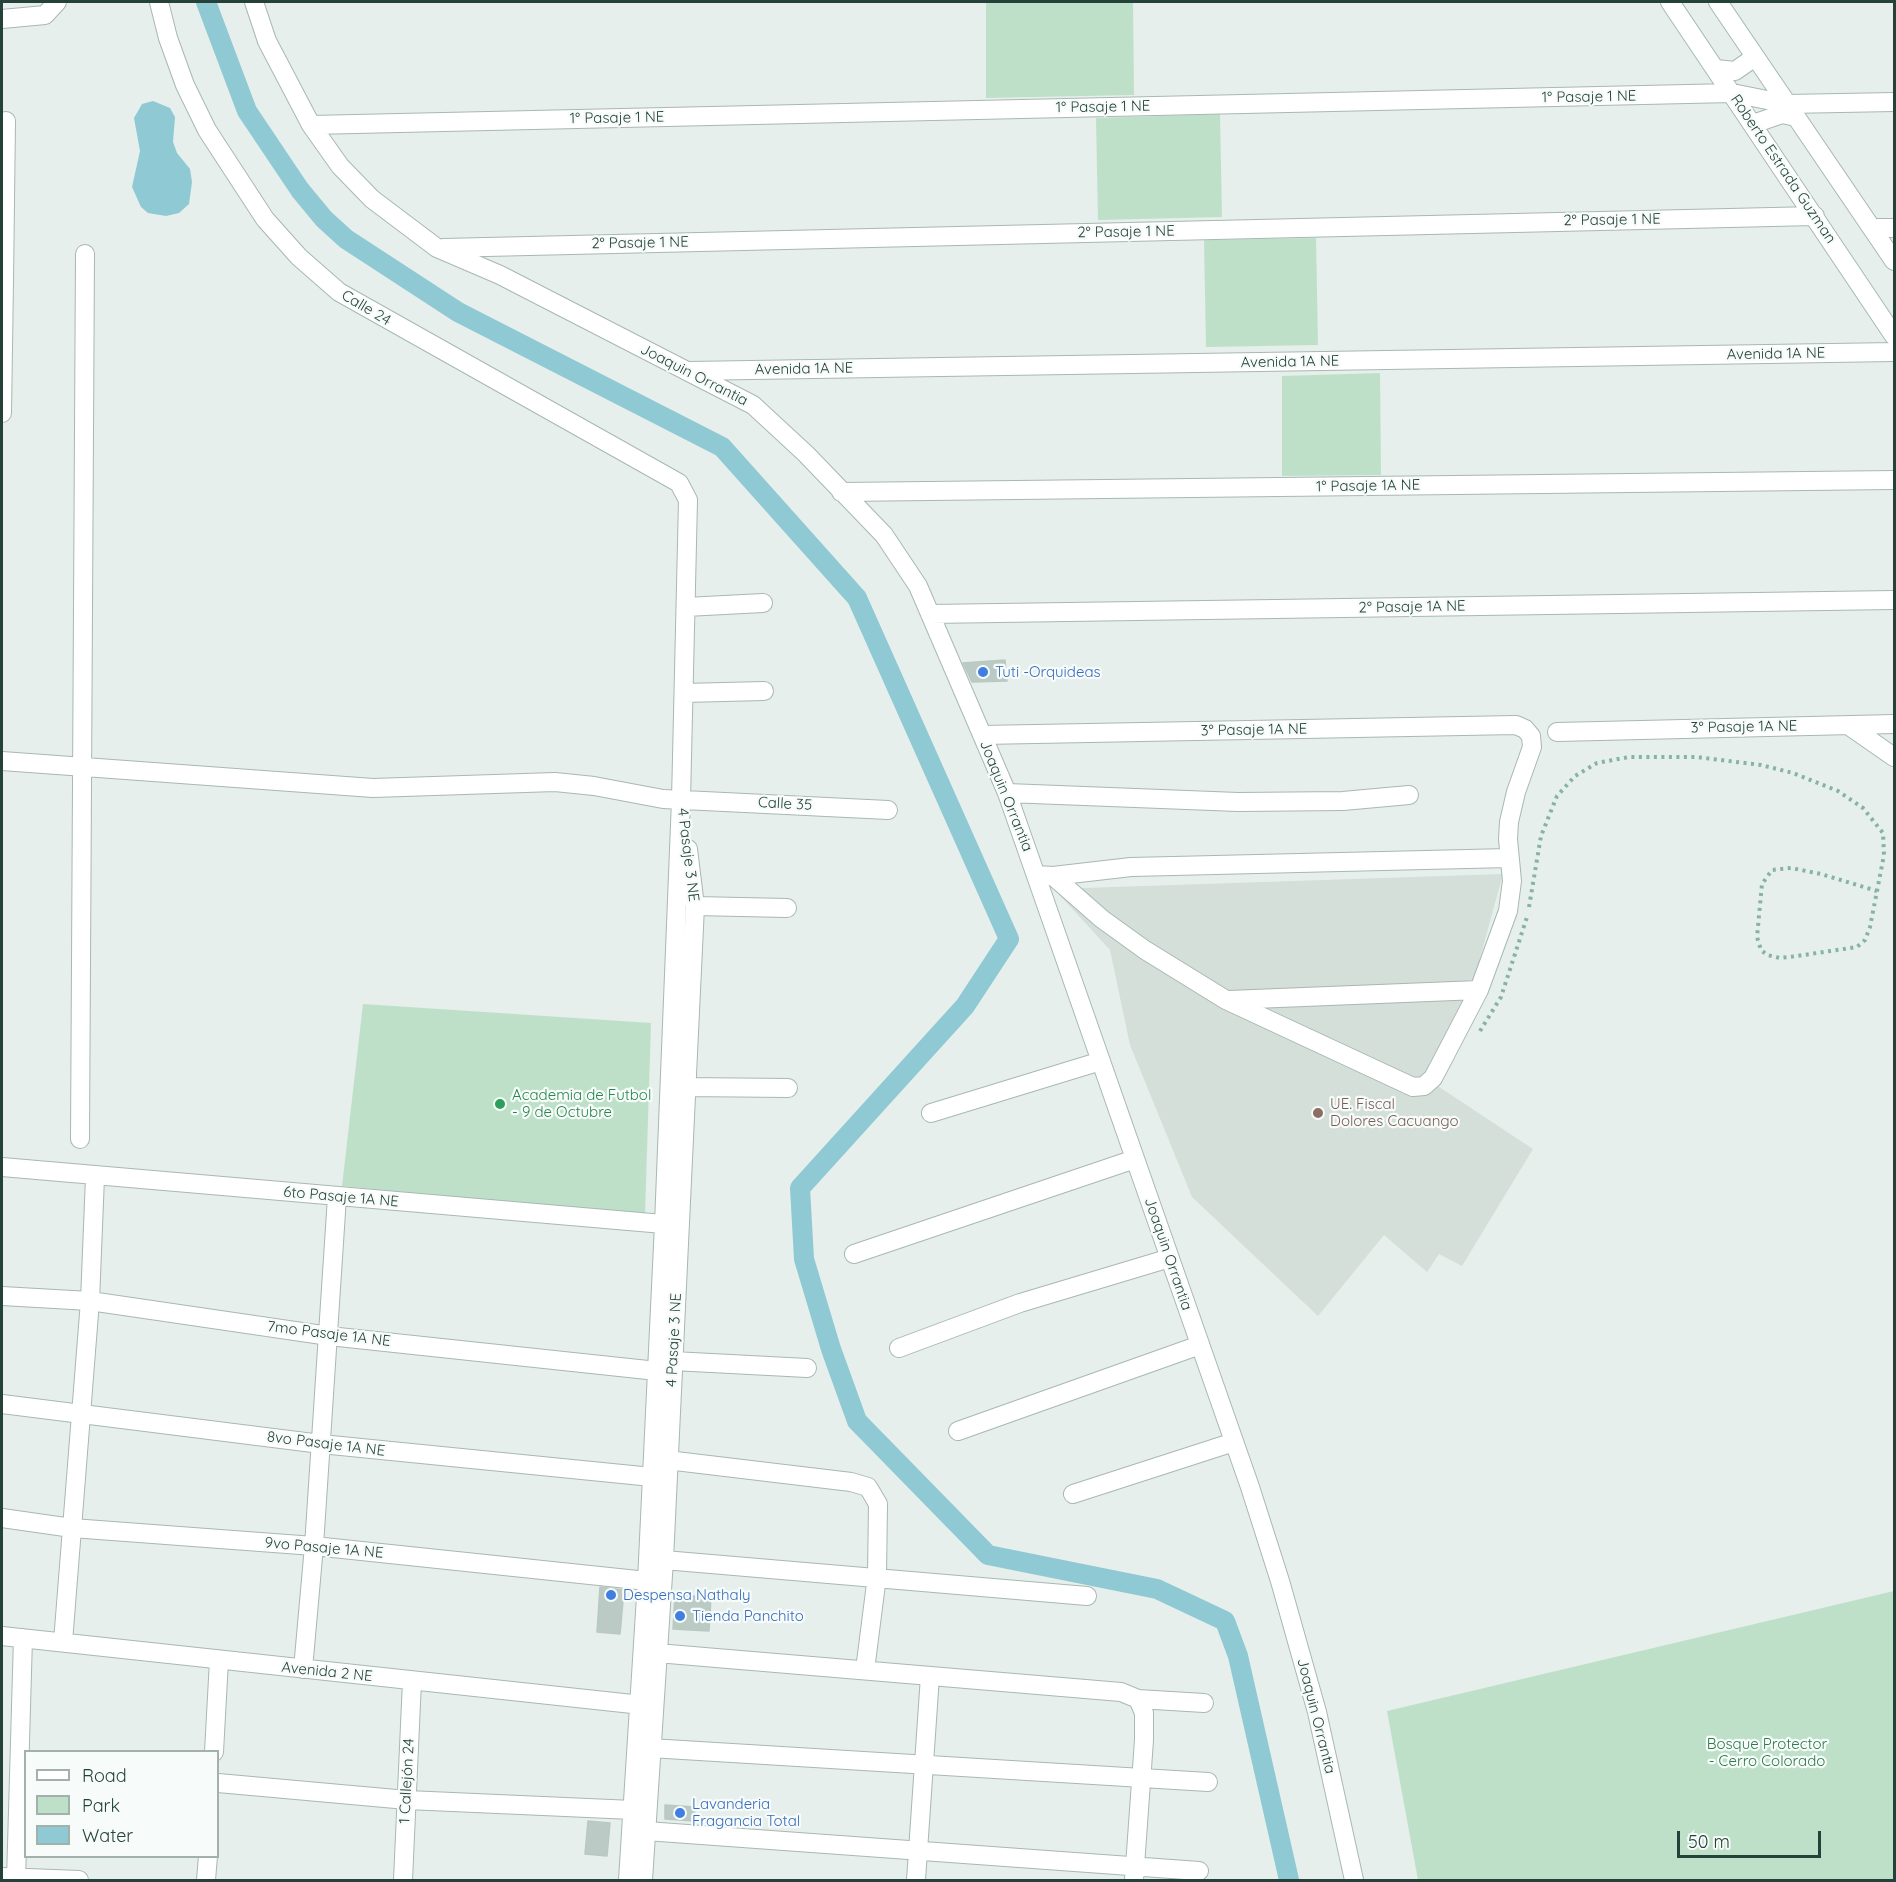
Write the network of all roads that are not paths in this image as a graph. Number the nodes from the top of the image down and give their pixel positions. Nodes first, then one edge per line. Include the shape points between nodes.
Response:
1 (57, 2) edge
2 (159, 2) edge
3 (254, 2) edge
4 (1670, 2) edge
5 (1718, 2) edge
6 (2, 19) edge
7 (1755, 57) junction
8 (1716, 69) junction
9 (1732, 93) junction
10 (1894, 102) edge
11 (1792, 110) junction
12 (6, 121) dead end
13 (311, 124) junction
14 (1753, 124) junction
15 (1815, 216) junction
16 (1872, 228) junction
17 (1894, 228) edge
18 (437, 248) junction
19 (85, 254) dead end
20 (1894, 261) edge
21 (3, 281) edge
22 (1894, 336) edge
23 (1894, 352) edge
24 (686, 370) junction
25 (2, 413) edge
26 (1894, 480) edge
27 (841, 492) junction
28 (688, 500) joint
29 (1894, 600) edge
30 (763, 603) dead end
31 (686, 608) junction
32 (930, 615) junction
33 (764, 691) dead end
34 (684, 693) junction
35 (1894, 724) edge
36 (1848, 725) junction
37 (1557, 732) dead end
38 (982, 735) junction
39 (1894, 757) edge
40 (2, 761) edge
41 (80, 767) junction
42 (1007, 793) junction
43 (1409, 795) dead end
44 (681, 800) junction
45 (888, 810) dead end
46 (1509, 858) junction
47 (1045, 875) junction
48 (695, 906) junction
49 (787, 908) dead end
50 (1479, 990) junction
51 (1226, 1000) junction
52 (1101, 1061) junction
53 (687, 1087) junction
54 (788, 1088) dead end
55 (931, 1113) dead end
56 (80, 1139) dead end
57 (1135, 1160) junction
58 (2, 1167) edge
59 (95, 1177) junction
60 (337, 1197) junction
61 (672, 1225) junction
62 (854, 1254) dead end
63 (1170, 1258) junction
64 (2, 1296) edge
65 (90, 1301) junction
66 (329, 1336) junction
67 (1200, 1345) junction
68 (899, 1348) dead end
69 (672, 1361) junction
70 (807, 1368) dead end
71 (657, 1371) junction
72 (2, 1404) edge
73 (81, 1412) junction
74 (958, 1431) dead end
75 (1234, 1442) junction
76 (321, 1444) junction
77 (667, 1460) junction
78 (652, 1477) junction
79 (1073, 1494) dead end
80 (2, 1518) edge
81 (72, 1528) junction
82 (314, 1546) junction
83 (664, 1560) junction
84 (877, 1576) junction
85 (647, 1581) junction
86 (1087, 1596) dead end
87 (2, 1636) edge
88 (23, 1638) junction
89 (63, 1642) junction
90 (649, 1652) junction
91 (219, 1660) junction
92 (303, 1669) junction
93 (865, 1670) junction
94 (930, 1676) junction
95 (412, 1681) junction
96 (1137, 1699) junction
97 (1204, 1703) dead end
98 (646, 1706) junction
99 (650, 1748) junction
100 (214, 1750) edge
101 (924, 1765) junction
102 (15, 1769) edge
103 (1141, 1778) junction
104 (1208, 1782) dead end
105 (219, 1783) edge
106 (407, 1800) junction
107 (633, 1810) junction
108 (646, 1831) junction
109 (918, 1851) junction
110 (208, 1858) edge
111 (1199, 1871) dead end
112 (1135, 1874) edge
113 (11, 1879) edge
114 (79, 1881) edge
115 (206, 1881) edge
116 (403, 1881) edge
117 (628, 1881) edge
118 (643, 1881) edge
119 (916, 1881) edge
120 (1354, 1881) edge

1 - 6 street via 45,15
2 - 28 street, Calle 24 via 185,85 207,130 265,219 299,257 339,292 679,483
3 - 13 street, Joaquin Orrantia via 267,41
4 - 8 street, Roberto Estrada Guzman
5 - 7 street
7 - 8 street via 1735,70
7 - 11 street
8 - 9 street, Roberto Estrada Guzman
9 - 11 street, 1° Pasaje 1 NE
9 - 13 street, 1° Pasaje 1 NE
9 - 14 street, Roberto Estrada Guzman
10 - 11 street, 1° Pasaje 1 NE
11 - 14 street
11 - 16 street
12 - 21 street
13 - 18 street, Joaquin Orrantia via 340,166 372,199
14 - 15 street, Roberto Estrada Guzman
15 - 18 street, 2° Pasaje 1 NE
15 - 22 street, Roberto Estrada Guzman
16 - 17 street
16 - 20 street
18 - 24 street, Joaquin Orrantia via 500,275
19 - 41 street
21 - 25 street
23 - 24 street, Avenida 1A NE
24 - 27 street, Joaquin Orrantia via 753,405
26 - 27 street, 1° Pasaje 1A NE
27 - 32 street, Joaquin Orrantia via 884,535 918,586
28 - 31 street, 4 Pasaje 3 NE
29 - 32 street, 2° Pasaje 1A NE
30 - 31 street
31 - 34 street, 4 Pasaje 3 NE
32 - 38 street, Joaquin Orrantia
33 - 34 street
34 - 44 street, 4 Pasaje 3 NE
35 - 36 street, 3° Pasaje 1A NE
36 - 37 street, 3° Pasaje 1A NE
36 - 39 street
38 - 42 street, Joaquin Orrantia
38 - 46 street, 3° Pasaje 1A NE via 1516,725 1531,736 1532,747 1509,822
40 - 41 street, Calle 35
41 - 44 street, Calle 35 via 373,788 555,782
41 - 56 street
42 - 43 street via 1238,802 1343,801
42 - 47 street, Joaquin Orrantia
44 - 45 street, Calle 35
44 - 48 street, 4 Pasaje 3 NE
44 - 61 street, 4 Pasaje 3 NE
46 - 47 street via 1131,867
46 - 50 street via 1512,881 1508,911
47 - 51 street via 1145,950
47 - 52 street, Joaquin Orrantia
48 - 49 street
48 - 53 street, 4 Pasaje 3 NE
50 - 51 street
50 - 51 street via 1433,1078 1424,1086 1413,1087
52 - 55 street
52 - 57 street, Joaquin Orrantia
53 - 54 street
53 - 61 street, 4 Pasaje 3 NE
57 - 62 street
57 - 63 street, Joaquin Orrantia
58 - 59 street, 6to Pasaje 1A NE
59 - 60 street, 6to Pasaje 1A NE
59 - 65 street
60 - 61 street, 6to Pasaje 1A NE
60 - 66 street
61 - 69 street, 4 Pasaje 3 NE
61 - 71 street, 4 Pasaje 3 NE
63 - 67 street, Joaquin Orrantia
63 - 68 street via 1020,1303
64 - 65 street, 7mo Pasaje 1A NE
65 - 66 street, 7mo Pasaje 1A NE
65 - 73 street
66 - 71 street, 7mo Pasaje 1A NE
66 - 76 street
67 - 74 street
67 - 75 street, Joaquin Orrantia
69 - 70 street
69 - 77 street, 4 Pasaje 3 NE
71 - 78 street, 4 Pasaje 3 NE
72 - 73 street, 8vo Pasaje 1A NE
73 - 76 street, 8vo Pasaje 1A NE
73 - 81 street
75 - 79 street
75 - 120 street, Joaquin Orrantia via 1293,1623
76 - 78 street, 8vo Pasaje 1A NE
76 - 82 street
77 - 83 street, 4 Pasaje 3 NE
77 - 84 street via 868,1487 878,1504
78 - 85 street, 4 Pasaje 3 NE
80 - 81 street, 9vo Pasaje 1A NE
81 - 82 street, 9vo Pasaje 1A NE
81 - 89 street
82 - 85 street, 9vo Pasaje 1A NE
82 - 92 street
83 - 84 street via 833,1576
83 - 90 street, 4 Pasaje 3 NE
84 - 86 street
84 - 93 street
85 - 90 street, 4 Pasaje 3 NE
87 - 88 street, Avenida 2 NE
88 - 89 street, Avenida 2 NE
88 - 102 street
89 - 91 street, Avenida 2 NE
90 - 93 street
90 - 98 street, 4 Pasaje 3 NE
91 - 92 street, Avenida 2 NE
91 - 100 street
92 - 95 street, Avenida 2 NE
93 - 94 street
94 - 96 street via 1120,1692
94 - 101 street
95 - 98 street, Avenida 2 NE
95 - 106 street, 1 Callejón 24
96 - 97 street
96 - 103 street via 1144,1713
98 - 99 street, 4 Pasaje 3 NE
98 - 107 street, 4 Pasaje 3 NE
99 - 101 street
99 - 108 street, 4 Pasaje 3 NE
101 - 103 street
101 - 109 street
102 - 113 street
103 - 104 street
103 - 112 street
105 - 106 street
106 - 107 street
106 - 116 street, 1 Callejón 24
107 - 117 street, 4 Pasaje 3 NE
108 - 109 street
108 - 118 street, 4 Pasaje 3 NE
109 - 112 street
109 - 119 street
110 - 115 street
111 - 112 street
113 - 114 street

